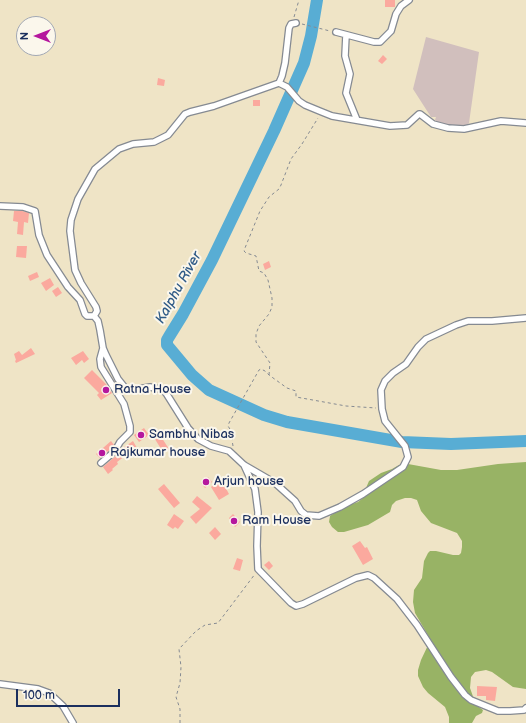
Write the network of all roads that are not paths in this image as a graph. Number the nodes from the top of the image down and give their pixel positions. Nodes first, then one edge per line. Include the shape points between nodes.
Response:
1 (409, 0) edge
2 (296, 23) road end
3 (336, 32) road end
4 (346, 35) junction
5 (279, 83) junction
6 (357, 120) junction
7 (526, 122) edge
8 (0, 206) edge
9 (94, 316) junction
10 (526, 318) edge
11 (103, 348) junction
12 (101, 463) dead end
13 (244, 465) junction
14 (0, 684) edge
15 (526, 708) edge
16 (73, 723) edge

1 - 4 street via 401,6 391,31 380,42
2 - 5 street via 289,28 285,63
3 - 4 street
4 - 6 street via 345,56 350,74 346,93
5 - 6 street via 305,105 322,112
5 - 9 street via 185,114 168,134 160,139 123,147 95,168 78,199 70,231 75,270 96,307
6 - 7 street via 403,126 410,124 420,114 433,124 453,129 501,121
8 - 9 street via 23,207 35,211 39,235 47,254 68,287 80,300 85,314
9 - 11 street via 98,321
10 - 13 street via 468,321 426,339 418,347 406,364 385,381 381,390 385,421 405,446 408,457 403,467 340,507 319,516 306,515 275,483
11 - 12 street via 101,367 124,404 130,432
11 - 13 street via 118,379 126,389 160,389 166,393 198,439 229,451
13 - 15 street via 255,488 258,512 258,569 286,599 296,606 303,604 356,578 368,575 397,599 451,678 471,700 498,711
14 - 16 street via 49,693 63,706

